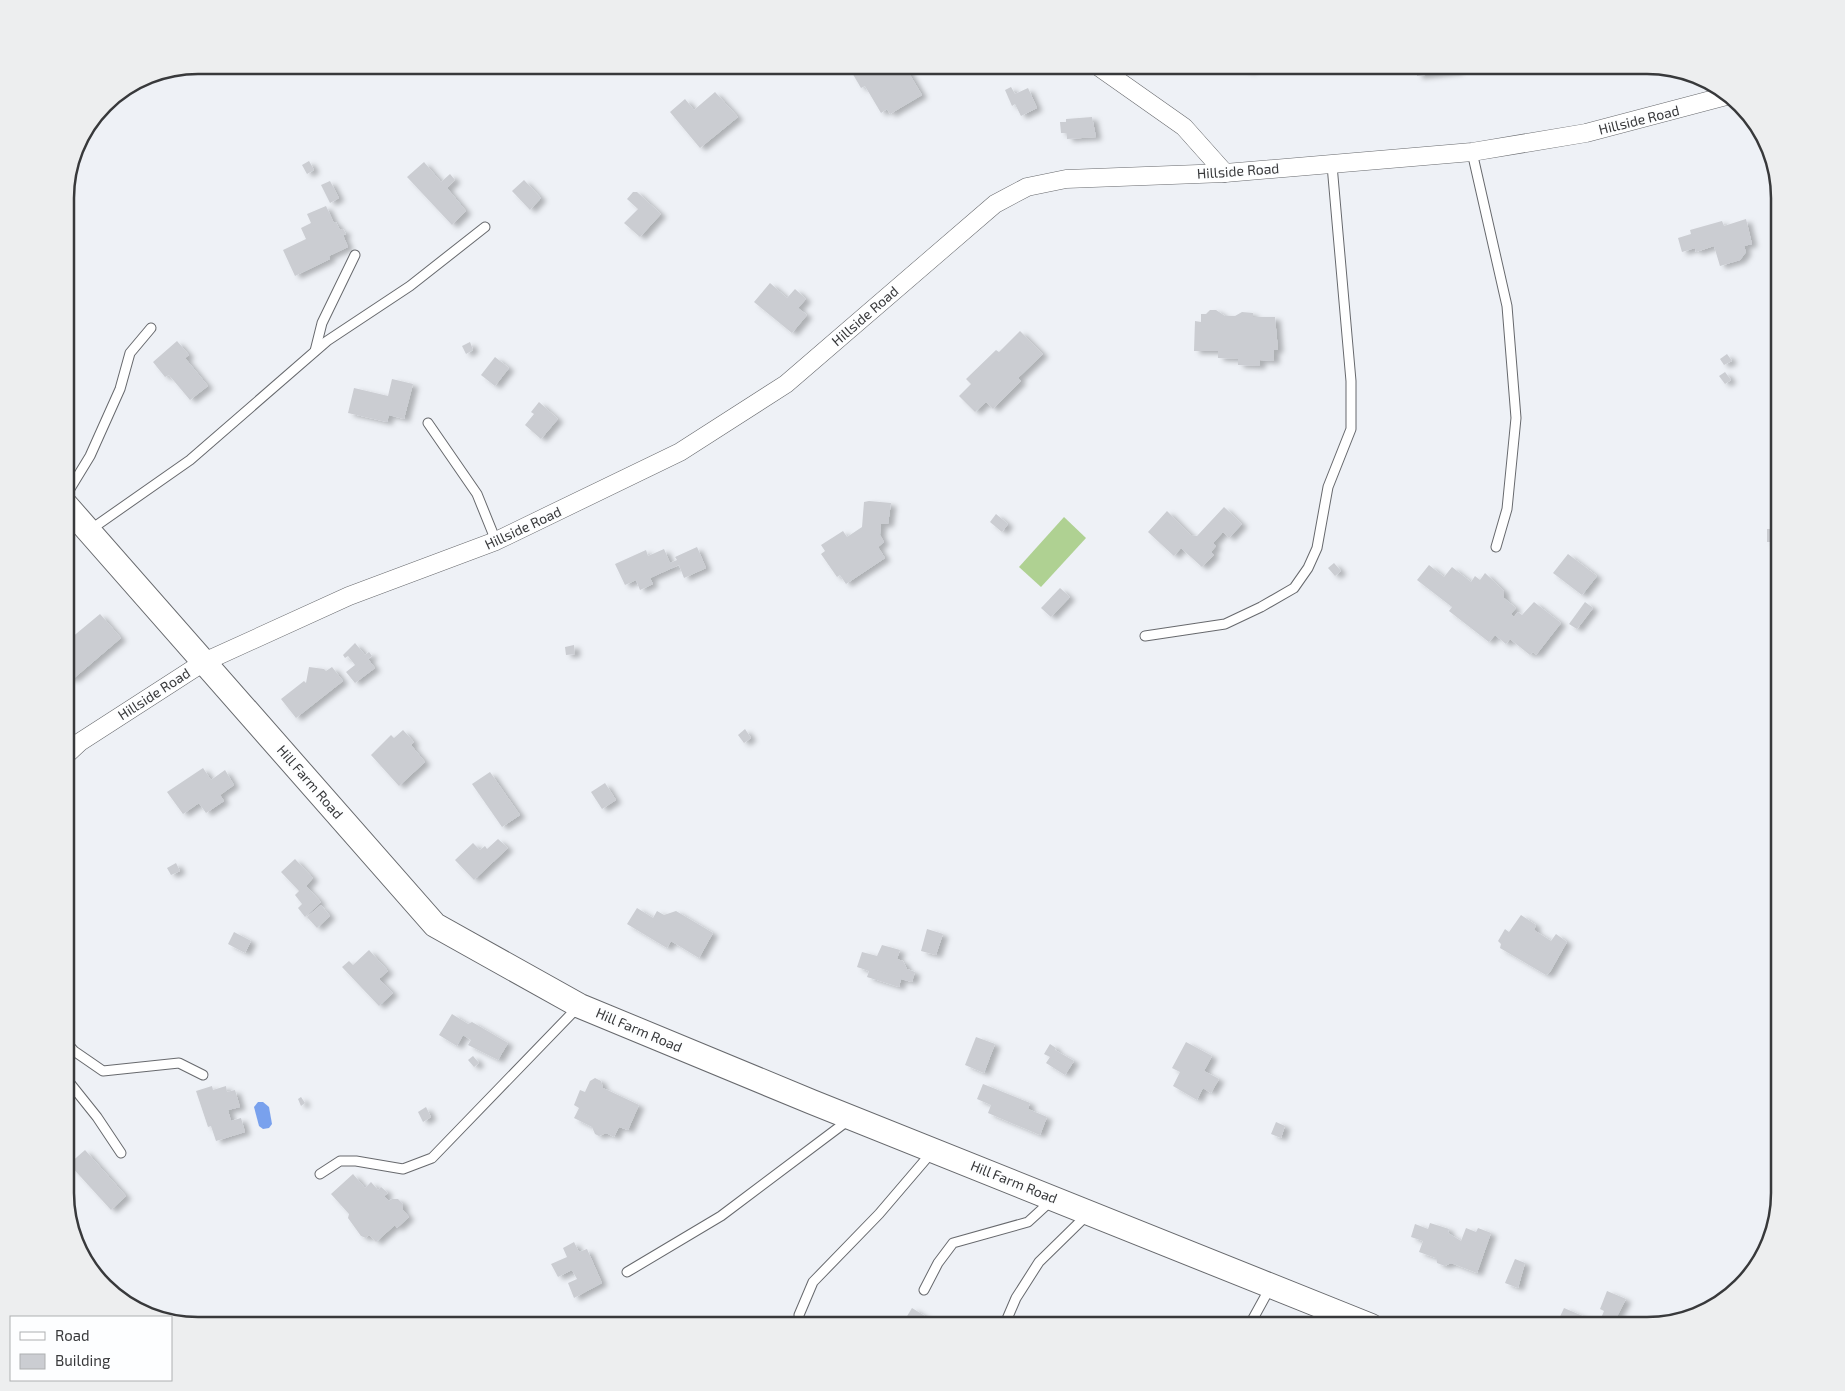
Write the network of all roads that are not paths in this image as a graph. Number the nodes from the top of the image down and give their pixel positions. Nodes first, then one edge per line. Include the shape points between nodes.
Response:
1 (1109, 74) edge
2 (1721, 97) edge
3 (1472, 152) junction
4 (1332, 165) junction
5 (1225, 173) junction
6 (484, 226) dead end
7 (356, 255) dead end
8 (151, 328) dead end
9 (315, 351) junction
10 (428, 423) dead end
11 (74, 482) edge
12 (74, 513) edge
13 (90, 530) junction
14 (496, 542) junction
15 (1496, 547) dead end
16 (1146, 636) dead end
17 (204, 662) junction
18 (74, 748) edge
19 (580, 1006) junction
20 (74, 1051) edge
21 (203, 1075) dead end
22 (74, 1088) edge
23 (852, 1117) junction
24 (934, 1150) junction
25 (121, 1154) dead end
26 (320, 1174) dead end
27 (1054, 1199) junction
28 (1089, 1213) junction
29 (628, 1272) dead end
30 (1272, 1286) junction
31 (924, 1290) dead end
32 (798, 1315) dead end
33 (1008, 1317) edge
34 (1254, 1317) edge
35 (1349, 1317) edge

1 - 5 street via 1184,127
2 - 3 street, Hillside Road via 1586,133
3 - 4 street, Hillside Road
3 - 15 lane via 1507,306 1516,418 1507,509
4 - 5 street, Hillside Road
4 - 16 lane via 1351,429 1328,487 1317,548 1294,588 1261,606 1225,624
5 - 14 street, Hillside Road via 1066,179 1027,188 996,204 786,384 680,452
6 - 9 lane via 410,286
7 - 9 lane via 322,323
8 - 11 lane via 130,353 120,389 90,456
9 - 13 lane via 190,460
10 - 14 lane via 477,494
12 - 13 main road, Hill Farm Road
13 - 17 main road, Hill Farm Road
14 - 17 street, Hillside Road via 349,596
17 - 18 street, Hillside Road
17 - 19 main road, Hill Farm Road via 435,925
19 - 23 main road, Hill Farm Road
19 - 26 lane via 432,1158 403,1169 340,1161
20 - 21 lane via 103,1071 179,1062
22 - 25 lane
23 - 24 main road, Hill Farm Road
23 - 29 lane via 721,1216
24 - 27 main road, Hill Farm Road
24 - 32 lane via 879,1214 813,1282
27 - 28 main road, Hill Farm Road
27 - 31 lane via 1028,1222 953,1244 938,1263
28 - 30 main road, Hill Farm Road
28 - 33 lane via 1039,1262
30 - 34 lane
30 - 35 main road, Hill Farm Road

